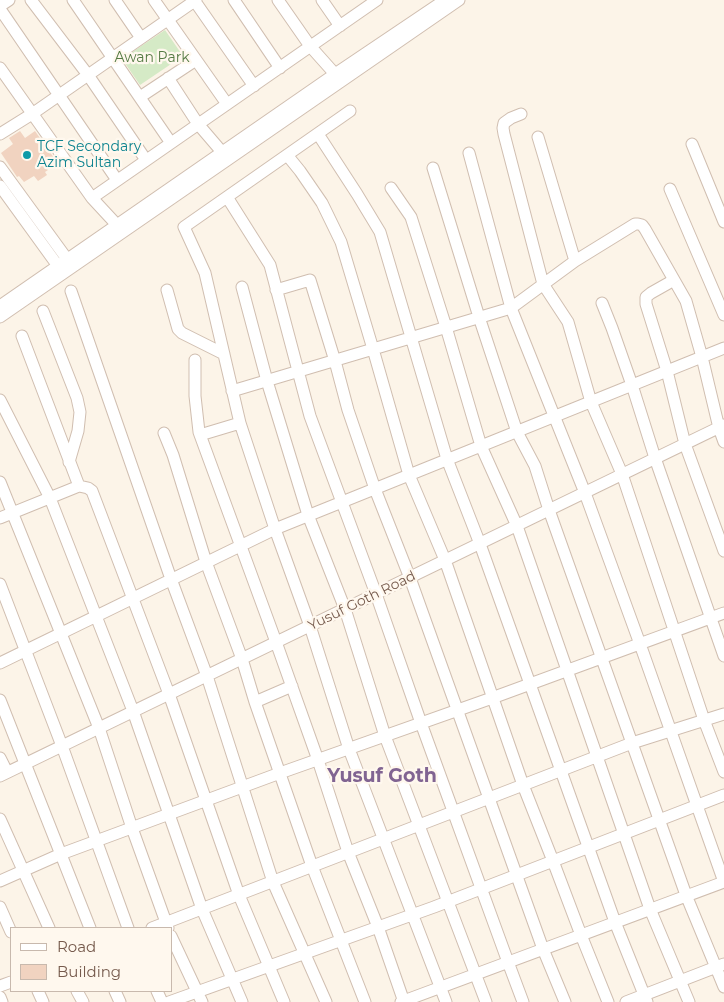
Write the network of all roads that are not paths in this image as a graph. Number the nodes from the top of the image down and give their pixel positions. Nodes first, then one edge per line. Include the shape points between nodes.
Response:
1 (9, 0) edge
2 (31, 0) edge
3 (73, 0) edge
4 (115, 0) edge
5 (154, 0) edge
6 (195, 0) edge
7 (234, 0) edge
8 (278, 0) edge
9 (322, 0) edge
10 (459, 0) edge
11 (442, 1) edge
12 (369, 2) edge
13 (0, 7) edge
14 (168, 20) junction
15 (340, 26) junction
16 (142, 38) junction
17 (310, 46) junction
18 (114, 58) junction
19 (196, 60) junction
20 (0, 68) edge
21 (280, 68) junction
22 (335, 74) junction
23 (88, 75) junction
24 (168, 78) junction
25 (254, 86) junction
26 (59, 95) junction
27 (140, 96) junction
28 (227, 104) junction
29 (350, 111) dead end
30 (32, 114) junction
31 (521, 114) dead end
32 (198, 124) junction
33 (0, 134) edge
34 (318, 134) junction
35 (538, 137) dead end
36 (172, 142) junction
37 (692, 144) dead end
38 (222, 152) junction
39 (469, 152) dead end
40 (287, 155) junction
41 (146, 160) junction
42 (0, 167) edge
43 (434, 168) dead end
44 (117, 180) junction
45 (0, 186) edge
46 (391, 188) dead end
47 (670, 189) dead end
48 (227, 197) junction
49 (92, 198) junction
50 (724, 222) edge
51 (117, 225) junction
52 (575, 261) junction
53 (66, 266) junction
54 (674, 280) junction
55 (543, 284) junction
56 (242, 287) dead end
57 (167, 290) dead end
58 (276, 290) junction
59 (71, 291) dead end
60 (602, 303) dead end
61 (0, 306) edge
62 (511, 308) junction
63 (42, 310) dead end
64 (724, 315) edge
65 (0, 317) edge
66 (479, 317) junction
67 (446, 327) junction
68 (22, 336) dead end
69 (412, 338) junction
70 (724, 348) edge
71 (373, 349) junction
72 (224, 354) junction
73 (702, 357) junction
74 (194, 360) dead end
75 (334, 360) junction
76 (298, 371) junction
77 (667, 371) junction
78 (267, 381) junction
79 (632, 385) junction
80 (232, 391) junction
81 (0, 400) edge
82 (591, 402) junction
83 (555, 416) junction
84 (240, 423) junction
85 (721, 426) edge
86 (517, 432) junction
87 (164, 434) dead end
88 (200, 435) junction
89 (724, 442) edge
90 (685, 444) junction
91 (481, 446) junction
92 (656, 458) junction
93 (447, 460) junction
94 (70, 462) junction
95 (622, 474) junction
96 (409, 475) junction
97 (0, 482) edge
98 (78, 486) junction
99 (375, 489) junction
100 (585, 492) junction
101 (50, 498) junction
102 (342, 502) junction
103 (549, 510) junction
104 (13, 512) junction
105 (308, 516) junction
106 (0, 518) edge
107 (517, 526) junction
108 (275, 529) junction
109 (480, 544) junction
110 (240, 546) junction
111 (724, 551) edge
112 (445, 560) junction
113 (206, 562) junction
114 (410, 578) junction
115 (172, 579) junction
116 (0, 584) edge
117 (376, 594) junction
118 (132, 598) junction
119 (345, 609) junction
120 (724, 613) edge
121 (96, 616) junction
122 (711, 618) junction
123 (310, 626) junction
124 (675, 631) junction
125 (61, 633) junction
126 (276, 642) junction
127 (640, 644) junction
128 (25, 651) junction
129 (724, 656) edge
130 (602, 658) junction
131 (242, 659) junction
132 (0, 663) edge
133 (568, 670) junction
134 (207, 676) junction
135 (530, 684) junction
136 (292, 686) junction
137 (169, 694) junction
138 (492, 698) junction
139 (0, 700) edge
140 (254, 702) junction
141 (133, 711) junction
142 (457, 711) junction
143 (724, 714) edge
144 (704, 720) junction
145 (421, 723) junction
146 (99, 728) junction
147 (671, 730) junction
148 (385, 736) junction
149 (632, 743) junction
150 (62, 746) junction
151 (349, 749) junction
152 (597, 756) junction
153 (0, 758) edge
154 (318, 760) junction
155 (26, 764) junction
156 (561, 770) junction
157 (724, 772) edge
158 (4, 774) edge
159 (280, 774) junction
160 (523, 785) junction
161 (242, 788) junction
162 (724, 795) edge
163 (489, 798) junction
164 (206, 801) junction
165 (697, 805) junction
166 (454, 812) junction
167 (168, 814) junction
168 (0, 820) edge
169 (660, 820) junction
170 (419, 825) junction
171 (132, 828) junction
172 (624, 834) junction
173 (384, 839) junction
174 (96, 841) junction
175 (589, 847) junction
176 (348, 852) junction
177 (61, 854) junction
178 (554, 861) junction
179 (312, 866) junction
180 (23, 870) junction
181 (516, 875) junction
182 (0, 881) edge
183 (273, 882) junction
184 (724, 882) edge
185 (482, 888) junction
186 (239, 895) junction
187 (686, 895) junction
188 (448, 901) junction
189 (0, 907) edge
190 (202, 909) junction
191 (650, 909) junction
192 (413, 914) junction
193 (615, 922) junction
194 (167, 926) edge
195 (49, 927) edge
196 (90, 927) edge
197 (128, 927) edge
198 (378, 927) junction
199 (10, 930) edge
200 (581, 935) junction
201 (172, 938) edge
202 (341, 940) junction
203 (543, 949) junction
204 (304, 953) junction
205 (508, 962) junction
206 (269, 966) junction
207 (720, 966) edge
208 (476, 974) junction
209 (232, 979) junction
210 (680, 981) junction
211 (441, 987) junction
212 (724, 987) edge
213 (0, 997) edge
214 (200, 997) edge
215 (646, 998) edge
216 (2, 1002) edge
217 (169, 1002) edge
218 (242, 1002) edge
219 (284, 1002) edge
220 (326, 1002) edge
221 (365, 1002) edge
222 (403, 1002) edge
223 (446, 1002) edge
224 (486, 1002) edge
225 (523, 1002) edge
226 (565, 1002) edge
227 (608, 1002) edge
228 (626, 1002) edge
229 (689, 1002) edge

1 - 13 street
2 - 23 street
3 - 18 street
4 - 16 street
5 - 14 street
6 - 14 street
6 - 25 street
7 - 21 street
8 - 17 street
9 - 15 street
10 - 53 street
11 - 22 street
12 - 15 street
13 - 26 street
14 - 16 street
14 - 19 street
15 - 17 street
16 - 18 street
17 - 21 street
17 - 22 street
18 - 23 street
18 - 27 street
19 - 24 street
19 - 28 street
20 - 30 street
21 - 25 street
22 - 38 street
23 - 26 street
23 - 41 street
24 - 27 street
24 - 32 street
25 - 28 street
26 - 30 street
26 - 44 street
27 - 36 street
28 - 32 street
29 - 34 street
30 - 33 street
30 - 49 street
31 - 55 street via 504,123 503,128
32 - 36 street
32 - 38 street
34 - 40 street
34 - 69 street via 380,232
35 - 52 street
36 - 41 street
37 - 50 street
38 - 51 street
39 - 62 street
40 - 48 street
40 - 71 street via 322,203 340,242
41 - 44 street
42 - 53 street
43 - 66 street
44 - 49 street
45 - 53 street
46 - 67 street via 411,217
47 - 64 street
48 - 58 street via 270,265
48 - 72 street via 184,227 205,273
49 - 51 street
51 - 53 street
52 - 54 street via 638,224 645,229
52 - 55 street
53 - 61 street
53 - 65 street
54 - 73 street via 686,300
54 - 77 street via 646,297
55 - 62 street
55 - 82 street via 568,322
56 - 78 street
57 - 72 street via 178,329
58 - 75 street via 310,280
58 - 76 street
59 - 115 street
60 - 79 street
62 - 66 street
62 - 83 street
63 - 94 street via 80,412
66 - 67 street
66 - 86 street
67 - 69 street
67 - 91 street
68 - 94 street
69 - 71 street
69 - 93 street
70 - 73 street
71 - 75 street
71 - 96 street
72 - 80 street
73 - 77 street
73 - 85 street
74 - 88 street via 194,396
75 - 76 street
75 - 99 street
76 - 78 street
76 - 102 street via 310,416
77 - 79 street
77 - 90 street
78 - 80 street
78 - 105 street
79 - 82 street
79 - 92 street
80 - 84 street
81 - 101 street
82 - 83 street
82 - 95 street
83 - 86 street
83 - 100 street
84 - 88 street
84 - 108 street
85 - 89 street
85 - 90 street, Yusuf Goth Road
86 - 91 street
86 - 103 street via 535,466
87 - 113 street
88 - 110 street
90 - 92 street, Yusuf Goth Road
90 - 111 street
91 - 93 street
91 - 107 street
92 - 95 street, Yusuf Goth Road
92 - 122 street
93 - 96 street
93 - 109 street
94 - 98 street
95 - 100 street, Yusuf Goth Road
95 - 124 street
96 - 99 street
96 - 112 street
97 - 104 street
98 - 101 street
98 - 118 street via 92,491
99 - 102 street
99 - 114 street
100 - 103 street, Yusuf Goth Road
100 - 127 street
101 - 104 street
101 - 121 street
102 - 105 street
102 - 117 street
103 - 107 street, Yusuf Goth Road
103 - 130 street
104 - 106 street
104 - 125 street
105 - 108 street
105 - 119 street
107 - 109 street, Yusuf Goth Road
107 - 133 street
108 - 110 street
108 - 123 street
109 - 112 street, Yusuf Goth Road
109 - 135 street
110 - 113 street
110 - 126 street
112 - 114 street, Yusuf Goth Road
112 - 138 street
113 - 115 street
113 - 131 street
114 - 117 street, Yusuf Goth Road
114 - 142 street
115 - 118 street
115 - 134 street
116 - 128 street
117 - 119 street, Yusuf Goth Road
117 - 145 street
118 - 121 street
118 - 137 street
119 - 123 street, Yusuf Goth Road
119 - 148 street
120 - 122 street
121 - 125 street
121 - 141 street
122 - 124 street
122 - 129 street
123 - 126 street, Yusuf Goth Road
123 - 151 street
124 - 127 street
124 - 144 street
125 - 128 street
125 - 146 street
126 - 131 street, Yusuf Goth Road
126 - 136 street
127 - 130 street
127 - 147 street
128 - 132 street
128 - 150 street
130 - 133 street
130 - 149 street
131 - 134 street, Yusuf Goth Road
131 - 140 street
133 - 135 street
133 - 152 street
134 - 137 street, Yusuf Goth Road
134 - 161 street
135 - 138 street
135 - 156 street
136 - 140 street
136 - 154 street
137 - 141 street, Yusuf Goth Road
137 - 164 street
138 - 142 street
138 - 160 street
139 - 155 street
140 - 159 street
141 - 146 street, Yusuf Goth Road
141 - 167 street
142 - 145 street
142 - 163 street
143 - 144 street
144 - 147 street
144 - 157 street
145 - 148 street
145 - 166 street
146 - 150 street, Yusuf Goth Road
146 - 171 street
147 - 149 street
147 - 165 street
148 - 151 street
148 - 170 street
149 - 152 street
149 - 169 street
150 - 155 street, Yusuf Goth Road
150 - 174 street
151 - 154 street
151 - 173 street
152 - 156 street
152 - 172 street
153 - 158 street
154 - 159 street
154 - 176 street
155 - 158 street, Yusuf Goth Road
155 - 177 street
156 - 160 street
156 - 175 street
159 - 161 street
159 - 179 street
160 - 163 street
160 - 178 street
161 - 164 street
161 - 183 street
162 - 165 street
163 - 166 street
163 - 181 street
164 - 167 street
164 - 186 street
165 - 169 street
165 - 184 street
166 - 170 street
166 - 185 street
167 - 171 street
167 - 190 street
168 - 180 street
169 - 172 street
169 - 187 street
170 - 173 street
170 - 188 street
171 - 174 street
171 - 194 street
172 - 175 street
172 - 191 street
173 - 176 street
173 - 192 street
174 - 177 street
174 - 197 street
175 - 178 street
175 - 193 street
176 - 179 street
176 - 198 street
177 - 180 street
177 - 196 street
178 - 181 street
178 - 200 street
179 - 183 street
179 - 202 street
180 - 182 street
180 - 195 street
181 - 185 street
181 - 203 street
183 - 186 street
183 - 204 street
184 - 187 street
185 - 188 street
185 - 205 street
186 - 190 street
186 - 206 street
187 - 191 street
187 - 207 street
188 - 192 street
188 - 208 street
189 - 199 street
190 - 194 street
190 - 209 street
191 - 193 street
191 - 210 street
192 - 198 street
192 - 211 street
193 - 200 street
193 - 215 street
198 - 202 street
198 - 222 street
200 - 203 street
200 - 227 street
201 - 214 street
202 - 204 street
202 - 221 street
203 - 205 street
203 - 226 street
204 - 206 street
204 - 220 street
205 - 208 street
205 - 225 street
206 - 209 street
206 - 219 street
207 - 210 street
207 - 212 street
208 - 211 street
208 - 224 street
209 - 214 street
209 - 218 street
210 - 215 street
210 - 229 street
211 - 222 street
211 - 223 street
213 - 216 street
214 - 217 street
215 - 228 street

